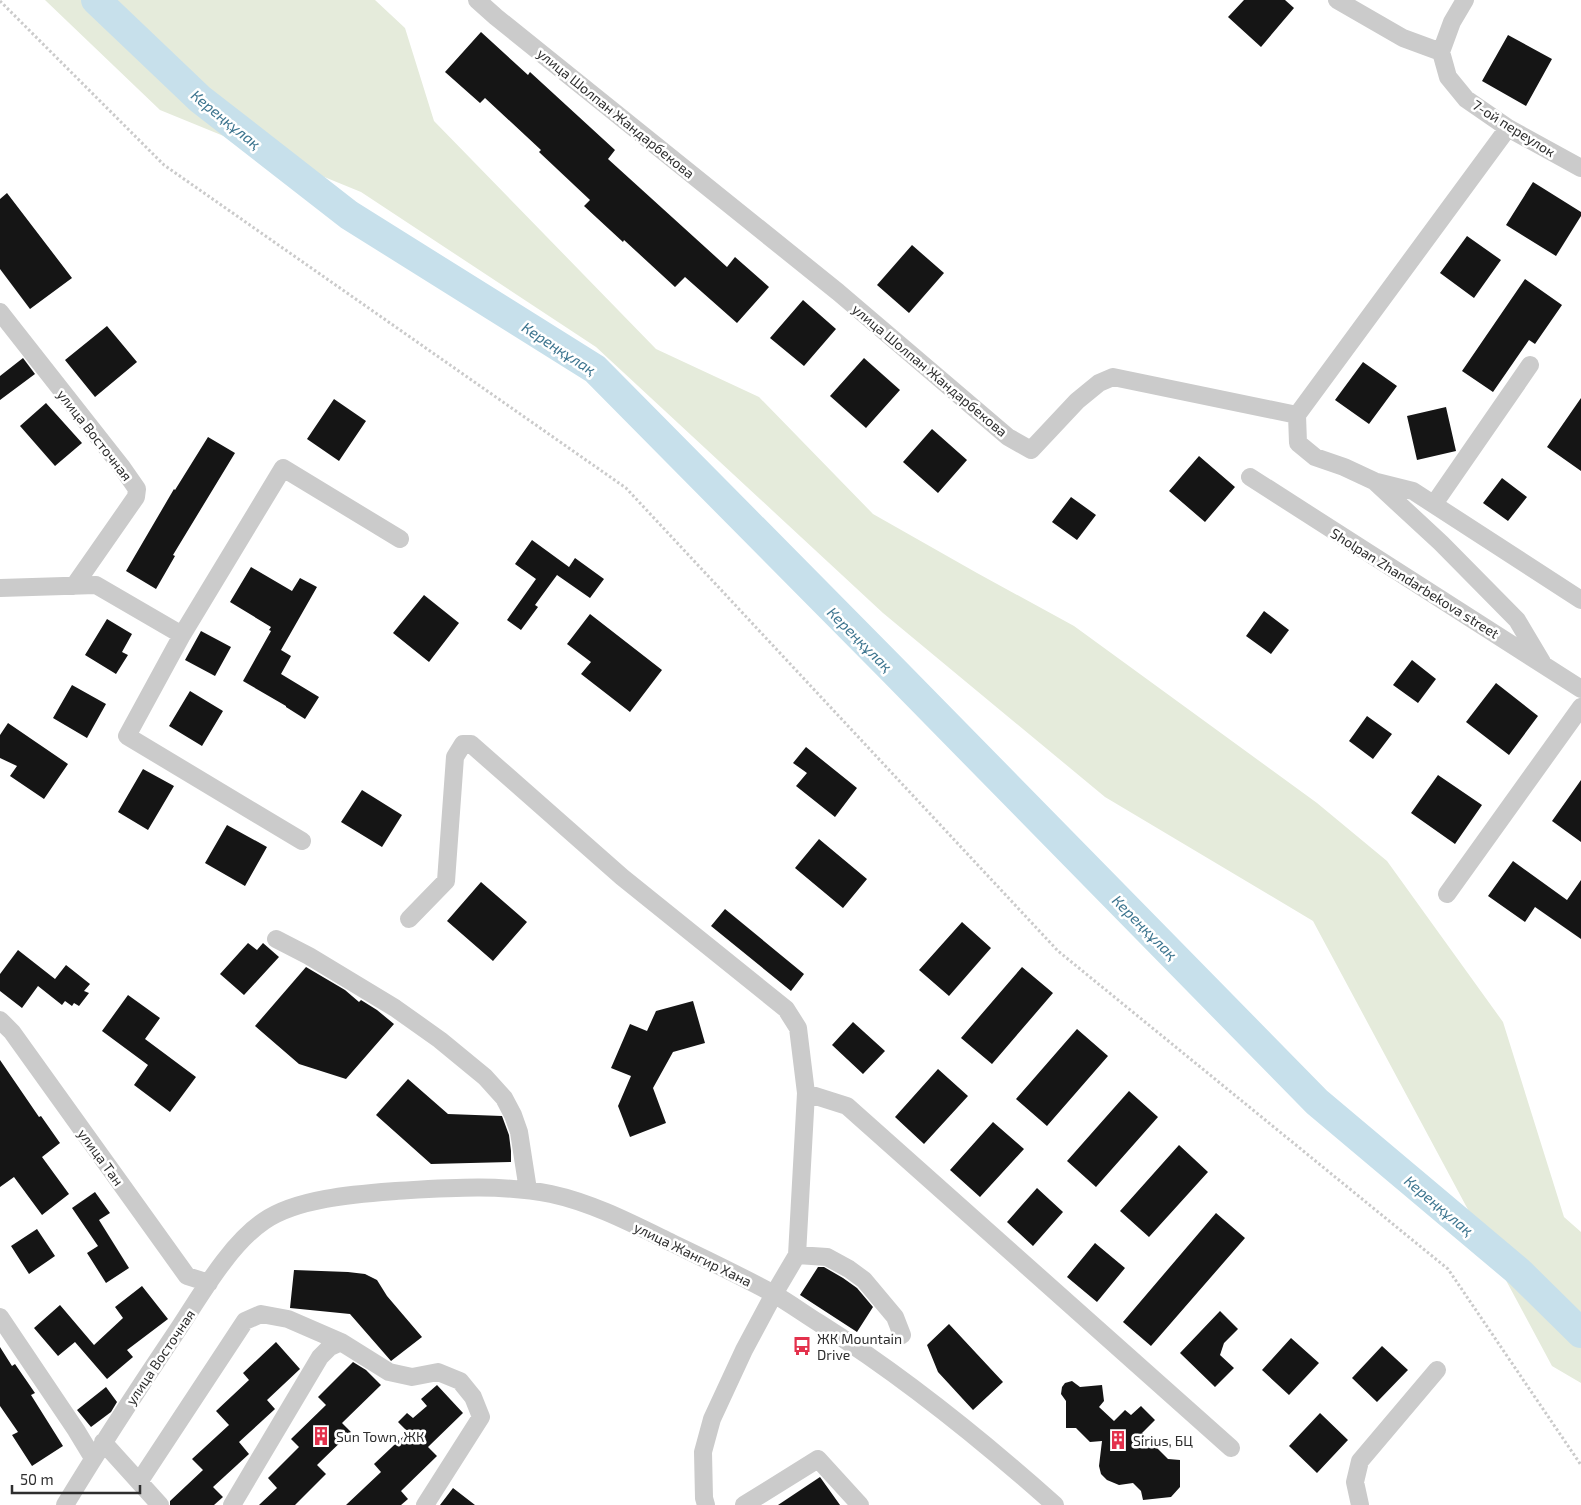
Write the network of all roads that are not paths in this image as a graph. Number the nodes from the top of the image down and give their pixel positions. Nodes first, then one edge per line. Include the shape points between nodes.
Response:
1 (477, 0) edge
2 (1337, 0) edge
3 (1465, 0) edge
4 (1441, 52) junction
5 (1508, 128) junction
6 (1581, 168) edge
7 (0, 312) edge
8 (1530, 365) dead end
9 (1297, 415) junction
10 (1250, 477) dead end
11 (1374, 481) junction
12 (1434, 504) junction
13 (400, 539) dead end
14 (74, 586) junction
15 (0, 588) edge
16 (1581, 600) edge
17 (182, 635) junction
18 (1544, 664) junction
19 (1581, 689) edge
20 (1581, 707) edge
21 (302, 841) dead end
22 (1446, 894) dead end
23 (409, 919) dead end
24 (276, 939) dead end
25 (0, 1020) edge
26 (806, 1093) junction
27 (528, 1190) junction
28 (267, 1219) joint
29 (797, 1256) junction
30 (209, 1282) junction
31 (774, 1294) junction
32 (0, 1317) edge
33 (902, 1335) dead end
34 (341, 1342) junction
35 (1437, 1370) dead end
36 (103, 1442) junction
37 (1231, 1448) dead end
38 (93, 1458) junction
39 (139, 1482) junction
40 (65, 1505) edge
41 (160, 1505) edge
42 (232, 1505) edge
43 (424, 1505) edge
44 (706, 1505) edge
45 (744, 1505) edge
46 (860, 1505) edge
47 (1055, 1505) edge
48 (1360, 1505) edge

1 - 9 street, улица Шолпан Жандарбекова via 838,292 1008,437 1031,450 1077,400 1113,377
2 - 4 street via 1403,38
3 - 4 street via 1452,22
4 - 5 street, 7-ой переулок via 1448,77 1466,99
5 - 6 street, 7-ой переулок
5 - 9 street
7 - 14 street, улица Восточная via 136,489 136,497
8 - 12 street
9 - 11 street via 1298,443 1315,457
10 - 18 street, Sholpan Zhandarbekova street
11 - 12 street via 1413,490
11 - 18 street via 1517,620
12 - 16 street
13 - 17 street via 283,468
14 - 15 street
14 - 17 street via 96,585
17 - 21 street via 127,736
18 - 19 street, Sholpan Zhandarbekova street
20 - 22 street
23 - 26 street via 446,881 455,757 463,744 471,744 622,877 786,1009 798,1028
24 - 27 street via 395,1008 485,1077 504,1098 513,1115 519,1132
25 - 30 street, улица Тан via 12,1032 187,1276
26 - 29 street
26 - 37 street via 847,1106
27 - 28 street, улица Жангир Хана via 489,1188 370,1193 323,1200
27 - 31 street, улица Жангир Хана via 555,1195 624,1220
28 - 30 street, улица Восточная via 251,1231
29 - 31 street
29 - 33 street via 826,1257 850,1269 864,1280 895,1317
30 - 36 street, улица Восточная
31 - 44 street via 712,1418 703,1452
31 - 47 street, улица Жангир Хана via 886,1368 987,1446
32 - 38 street
34 - 39 street via 288,1319 262,1314 245,1321
34 - 42 street via 320,1357
34 - 43 street via 389,1372 412,1377 438,1372 460,1381 473,1397 482,1417
35 - 48 street via 1360,1461 1355,1482
36 - 38 street, улица Восточная
36 - 39 street
38 - 40 street, улица Восточная
39 - 41 street
45 - 46 street via 818,1459

